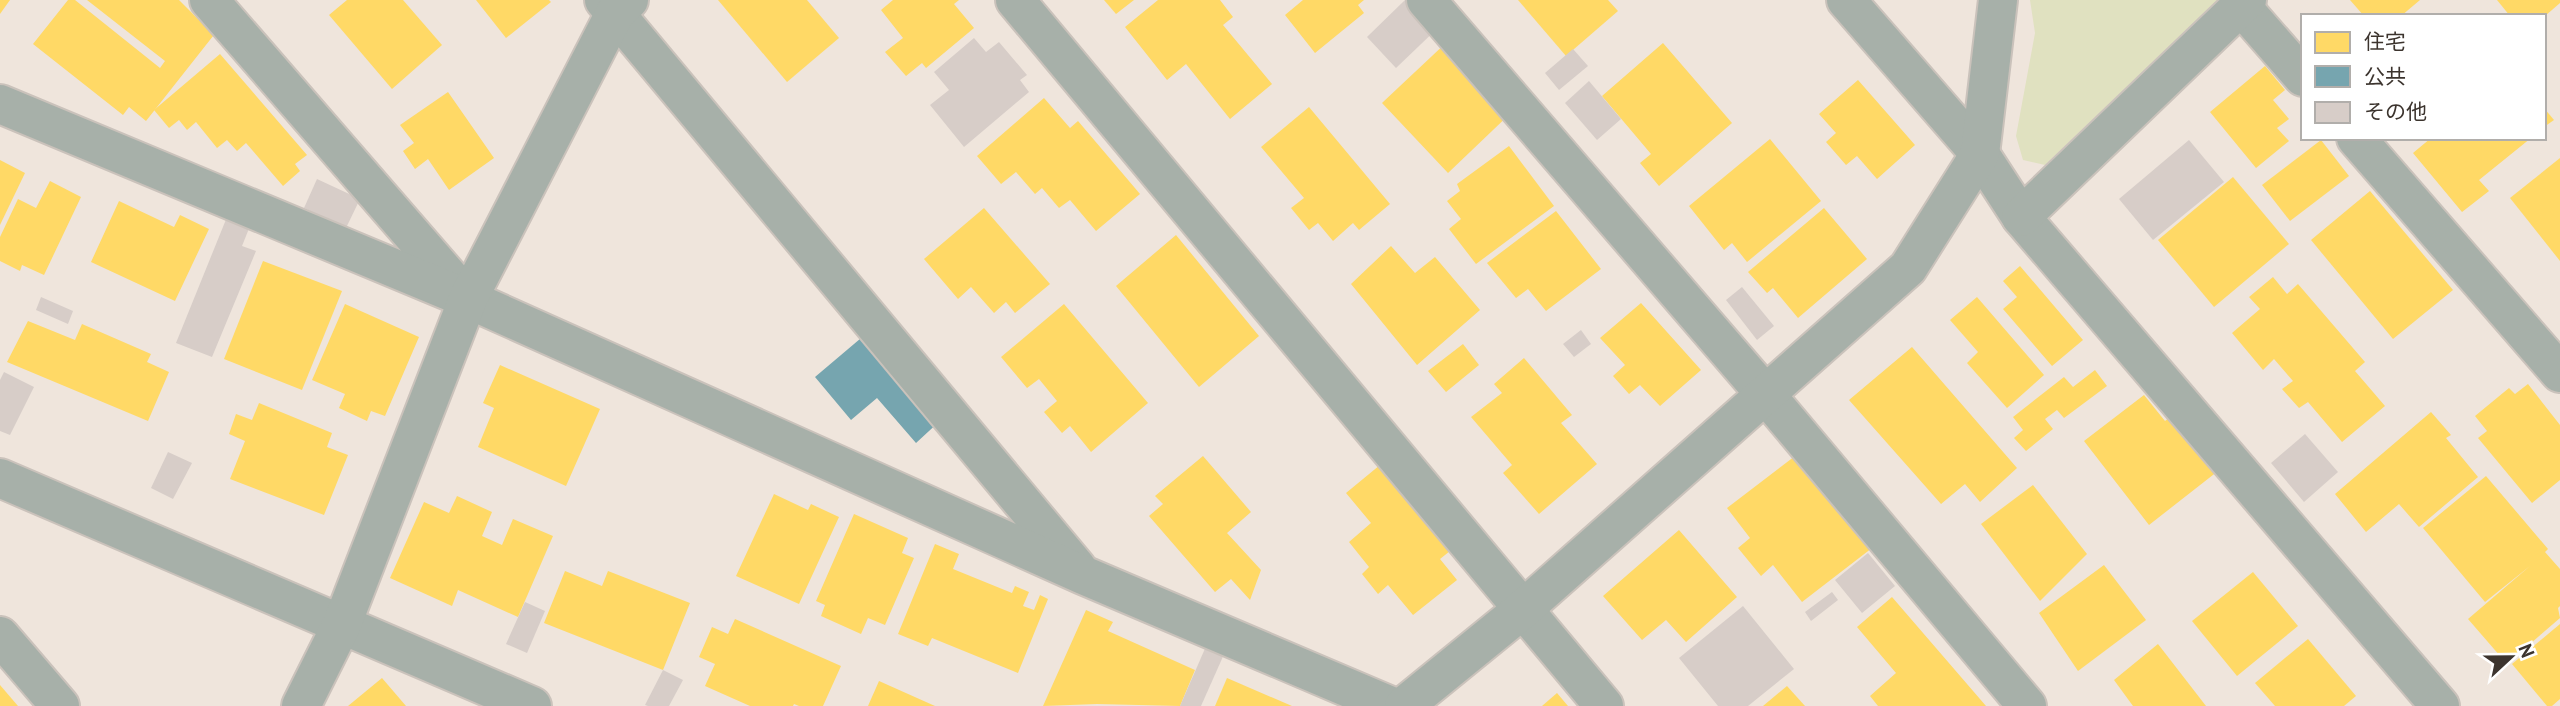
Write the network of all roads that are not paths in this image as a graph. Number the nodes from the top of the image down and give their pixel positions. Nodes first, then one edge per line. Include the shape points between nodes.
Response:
1 (209, 0) edge
2 (1015, 0) edge
3 (1426, 0) edge
4 (1846, 0) edge
5 (1998, 0) edge
6 (2244, 3) edge
7 (616, 4) edge
8 (2301, 74) edge
9 (0, 104) edge
10 (2358, 140) edge
11 (1980, 154) junction
12 (2021, 216) junction
13 (468, 299) junction
14 (2560, 373) edge
15 (1766, 395) junction
16 (0, 478) edge
17 (1083, 575) junction
18 (1522, 610) junction
19 (342, 624) junction
20 (0, 636) edge
21 (60, 706) edge
22 (301, 706) edge
23 (532, 706) edge
24 (1391, 706) edge
25 (1404, 706) edge
26 (1604, 706) edge
27 (2027, 706) edge
28 (2440, 706) edge

1 - 13 street
2 - 18 street
3 - 15 street
4 - 11 street
5 - 11 street
6 - 8 street
6 - 12 street
7 - 13 street
7 - 17 street
9 - 13 street
10 - 14 street
11 - 12 street
11 - 15 street via 1908,268
12 - 28 street
13 - 17 street
13 - 19 street
15 - 18 street
15 - 27 street
16 - 19 street
17 - 24 street
18 - 25 street
18 - 26 street
19 - 22 street
19 - 23 street
20 - 21 street

